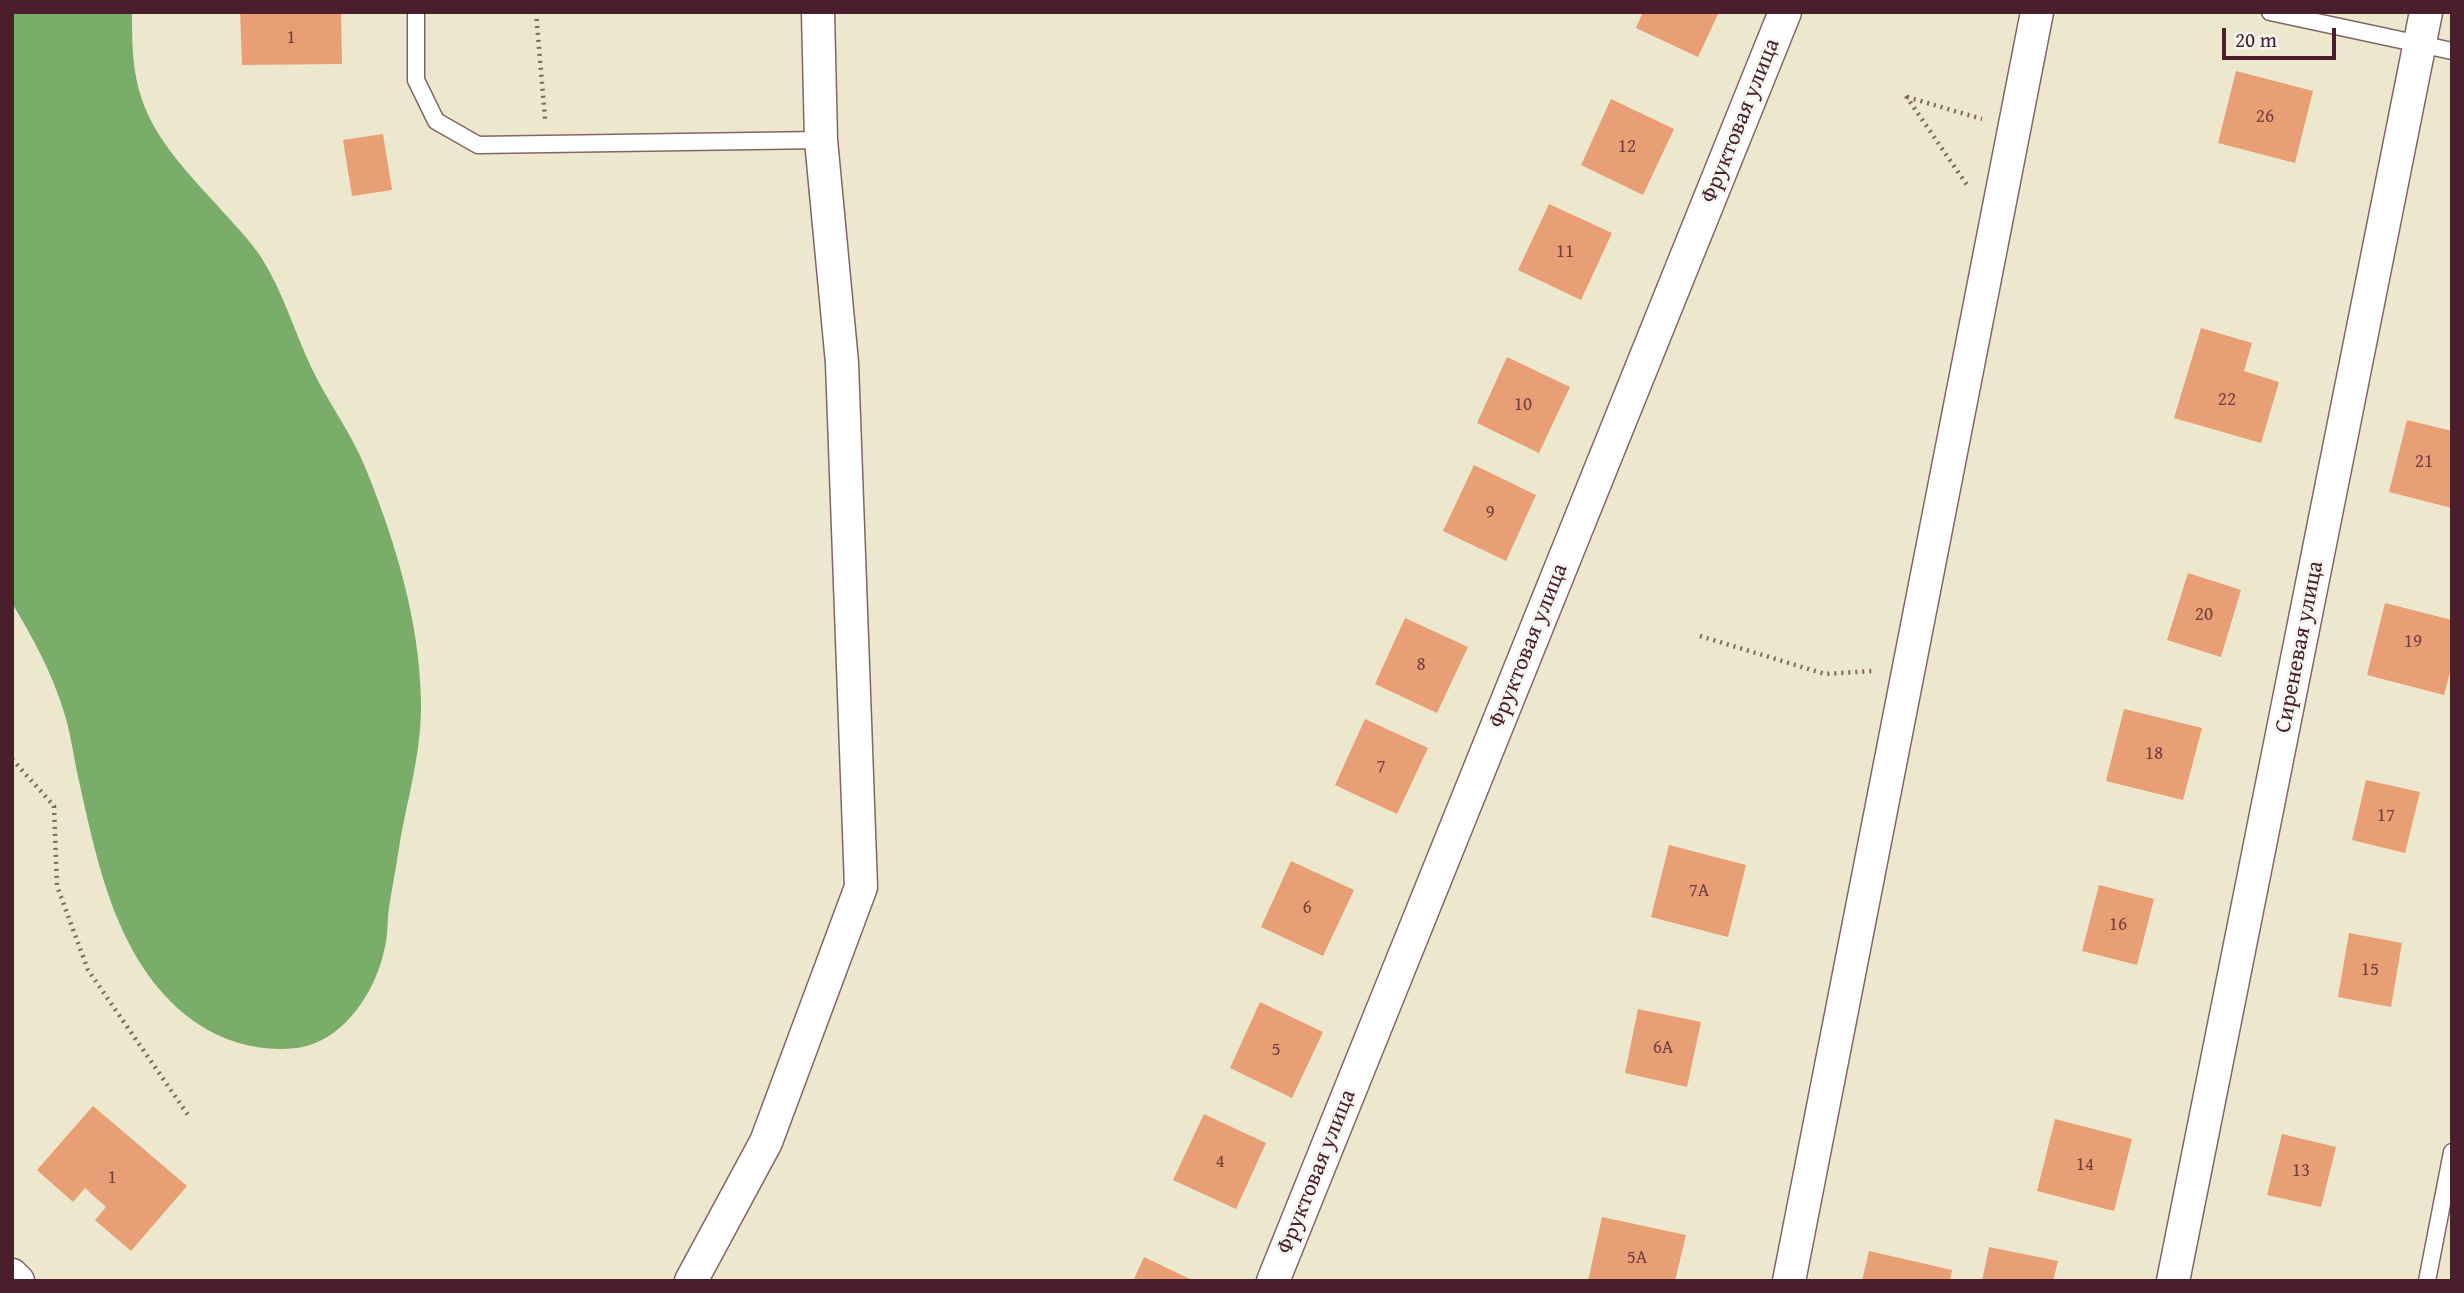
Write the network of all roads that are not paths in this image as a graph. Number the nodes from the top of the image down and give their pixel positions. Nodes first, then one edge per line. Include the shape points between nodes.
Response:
1 (416, 12) edge
2 (818, 12) edge
3 (1785, 12) edge
4 (2037, 12) edge
5 (2270, 12) edge
6 (2426, 12) edge
7 (2419, 46) junction
8 (2452, 51) edge
9 (821, 140) junction
10 (2452, 1152) edge
11 (12, 1275) edge
12 (18, 1281) edge
13 (691, 1281) edge
14 (1273, 1281) edge
15 (1789, 1281) edge
16 (2173, 1281) edge
17 (2427, 1281) edge

1 - 9 lane via 416,80 436,121 478,145
2 - 9 street
3 - 14 street, Фруктовая улица
4 - 15 street
5 - 7 lane
6 - 7 street, Сиреневая улица
7 - 8 lane
7 - 16 street, Сиреневая улица
9 - 13 street via 842,363 861,887 766,1142
10 - 17 lane
11 - 12 street

